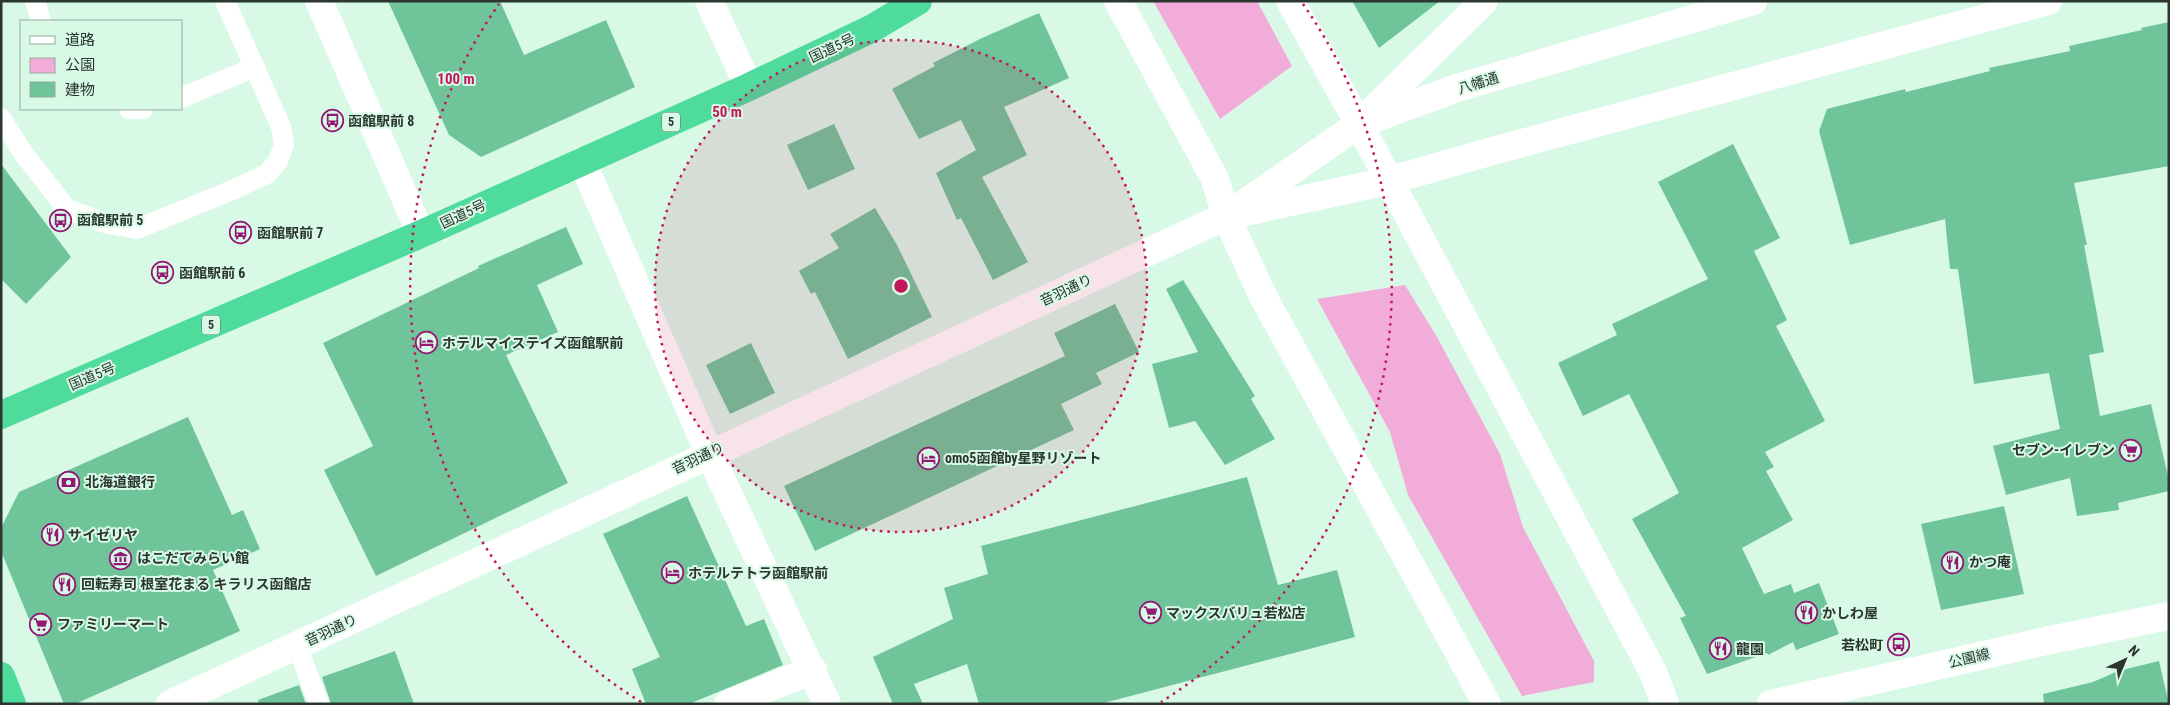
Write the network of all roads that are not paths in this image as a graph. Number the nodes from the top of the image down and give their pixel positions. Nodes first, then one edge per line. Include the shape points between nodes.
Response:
1 (35, 1) edge
2 (225, 1) edge
3 (319, 1) edge
4 (709, 1) edge
5 (918, 1) edge
6 (1118, 1) edge
7 (1290, 1) edge
8 (1484, 1) edge
9 (1753, 1) edge
10 (2048, 1) edge
11 (41, 20) edge
12 (255, 68) junction
13 (749, 87) junction
14 (182, 98) edge
15 (1, 118) edge
16 (1359, 124) junction
17 (582, 161) junction
18 (1388, 181) junction
19 (1226, 216) junction
20 (420, 234) junction
21 (1, 415) edge
22 (709, 453) junction
23 (2169, 616) edge
24 (297, 646) junction
25 (813, 670) junction
26 (1, 676) edge
27 (12, 704) edge
28 (170, 704) edge
29 (320, 704) edge
30 (728, 704) edge
31 (827, 704) edge
32 (1486, 704) edge
33 (1665, 704) edge
34 (1771, 704) edge

1 - 11 lane
2 - 12 lane
3 - 20 street
4 - 13 street
5 - 13 highway, 国道5号 / 5 via 871,29
6 - 19 street via 1215,179
7 - 16 street
8 - 16 street
9 - 16 street, 八幡通 via 1457,88
10 - 18 street
12 - 14 lane
12 - 15 lane via 281,127 284,145 278,161 267,174 238,188 137,229 104,223 68,209
13 - 17 highway, 国道5号 / 5
16 - 18 street
16 - 19 street, 八幡通
17 - 20 highway, 国道5号 / 5
17 - 22 street
18 - 19 street
18 - 33 street via 1653,672
19 - 22 street, 音羽通り
19 - 32 street via 1264,298
20 - 21 highway, 国道5号 / 5
22 - 24 street, 音羽通り
22 - 25 street
23 - 34 street, 公園線
24 - 28 street, 音羽通り
24 - 29 lane
25 - 30 street
25 - 31 street
26 - 27 highway

